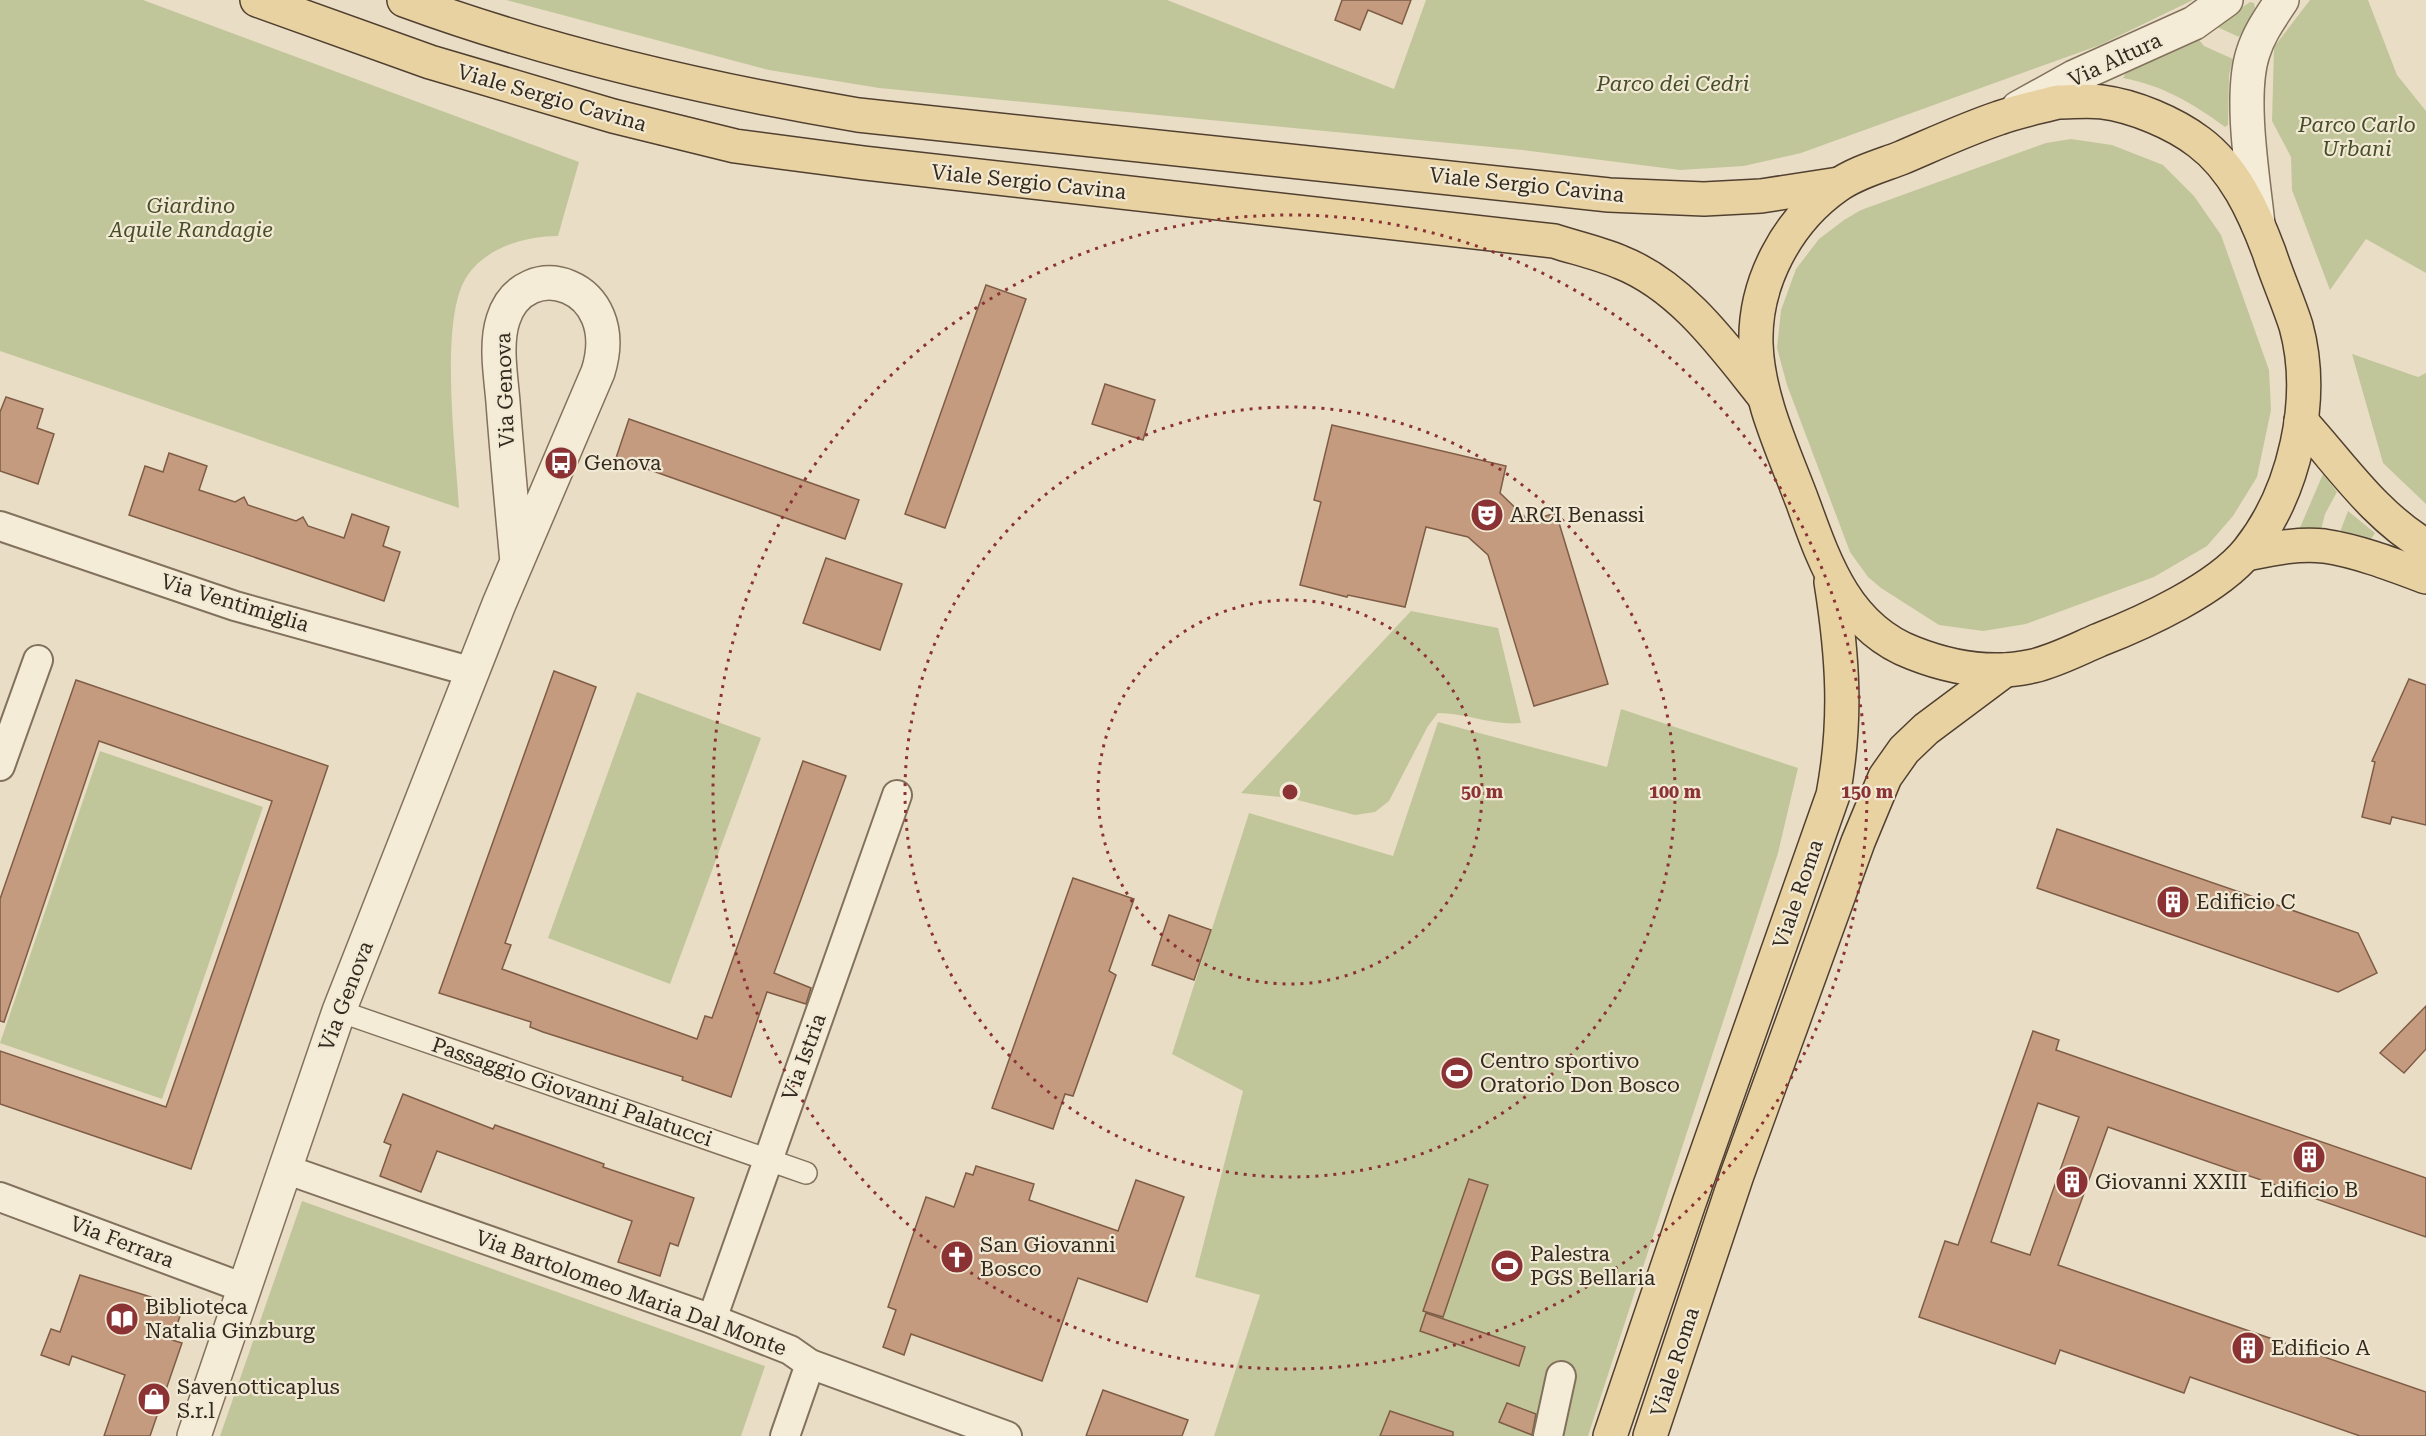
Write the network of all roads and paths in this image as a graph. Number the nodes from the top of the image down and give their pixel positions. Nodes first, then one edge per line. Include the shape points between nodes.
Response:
1 (258, 0) edge
2 (404, 0) edge
3 (2226, 0) edge
4 (2282, 0) edge
5 (2001, 117) junction
6 (1839, 184) junction
7 (2258, 224) junction
8 (1764, 396) junction
9 (2301, 421) junction
10 (0, 526) edge
11 (2426, 546) edge
12 (2246, 554) junction
13 (517, 562) junction
14 (1829, 575) junction
15 (2426, 577) edge
16 (38, 660) dead end
17 (2005, 670) junction
18 (473, 672) junction
19 (0, 766) edge
20 (897, 795) dead end
21 (339, 1011) junction
22 (768, 1159) junction
23 (285, 1168) junction
24 (806, 1173) dead end
25 (0, 1197) edge
26 (1689, 1203) junction
27 (1721, 1219) junction
28 (243, 1288) junction
29 (712, 1319) junction
30 (810, 1364) junction
31 (1561, 1376) dead end
32 (194, 1436) edge
33 (785, 1436) edge
34 (1007, 1436) edge
35 (1548, 1436) edge
36 (1610, 1436) edge
37 (1650, 1436) edge

1 - 8 main road, Viale Sergio Cavina via 430,62 624,119 735,146 1554,241 1622,262 1678,297
2 - 6 main road, Viale Sergio Cavina via 631,69 758,98 858,115 1609,195 1704,199 1761,196
3 - 5 street, Via Altura via 2194,23 2074,77
4 - 7 street via 2262,31 2251,60 2247,103
5 - 6 main road
5 - 7 main road via 2058,102 2103,102 2141,113 2174,127 2213,154 2241,191
6 - 8 main road via 1807,212 1766,276 1756,319
7 - 9 main road via 2296,327 2302,359
8 - 14 main road
9 - 11 main road via 2356,489
9 - 12 main road via 2295,455 2279,501
10 - 18 street, Via Ventimiglia via 235,606
12 - 15 main road via 2324,546
12 - 17 main road via 2180,603 2125,630 2035,666
13 - 13 street, Via Genova via 601,362 602,334 597,312 584,295 557,284 533,287 518,296 506,312 501,332 501,387
13 - 18 street, Via Genova
14 - 17 main road via 1857,613 1878,634 1904,650 1966,668
14 - 26 main road, Viale Roma via 1840,635 1844,693 1842,749 1833,795
16 - 19 street
17 - 27 main road, Viale Roma via 1926,729 1904,750 1885,777
18 - 21 street, Via Genova
20 - 22 street, Via Istria
21 - 22 street, Passaggio Giovanni Palatucci
21 - 23 street, Via Genova
22 - 24 street, Passaggio Giovanni Palatucci
22 - 29 street, Via Istria
23 - 28 street, Via Genova
23 - 29 street, Via Bartolomeo Maria Dal Monte
25 - 28 street, Via Ferrara
26 - 27 street
26 - 36 main road, Viale Roma
27 - 37 main road, Viale Roma
28 - 32 street, Via Genova
29 - 30 street, Via Bartolomeo Maria Dal Monte via 790,1350
30 - 33 street
30 - 34 street, Via Bartolomeo Maria Dal Monte
31 - 35 street

